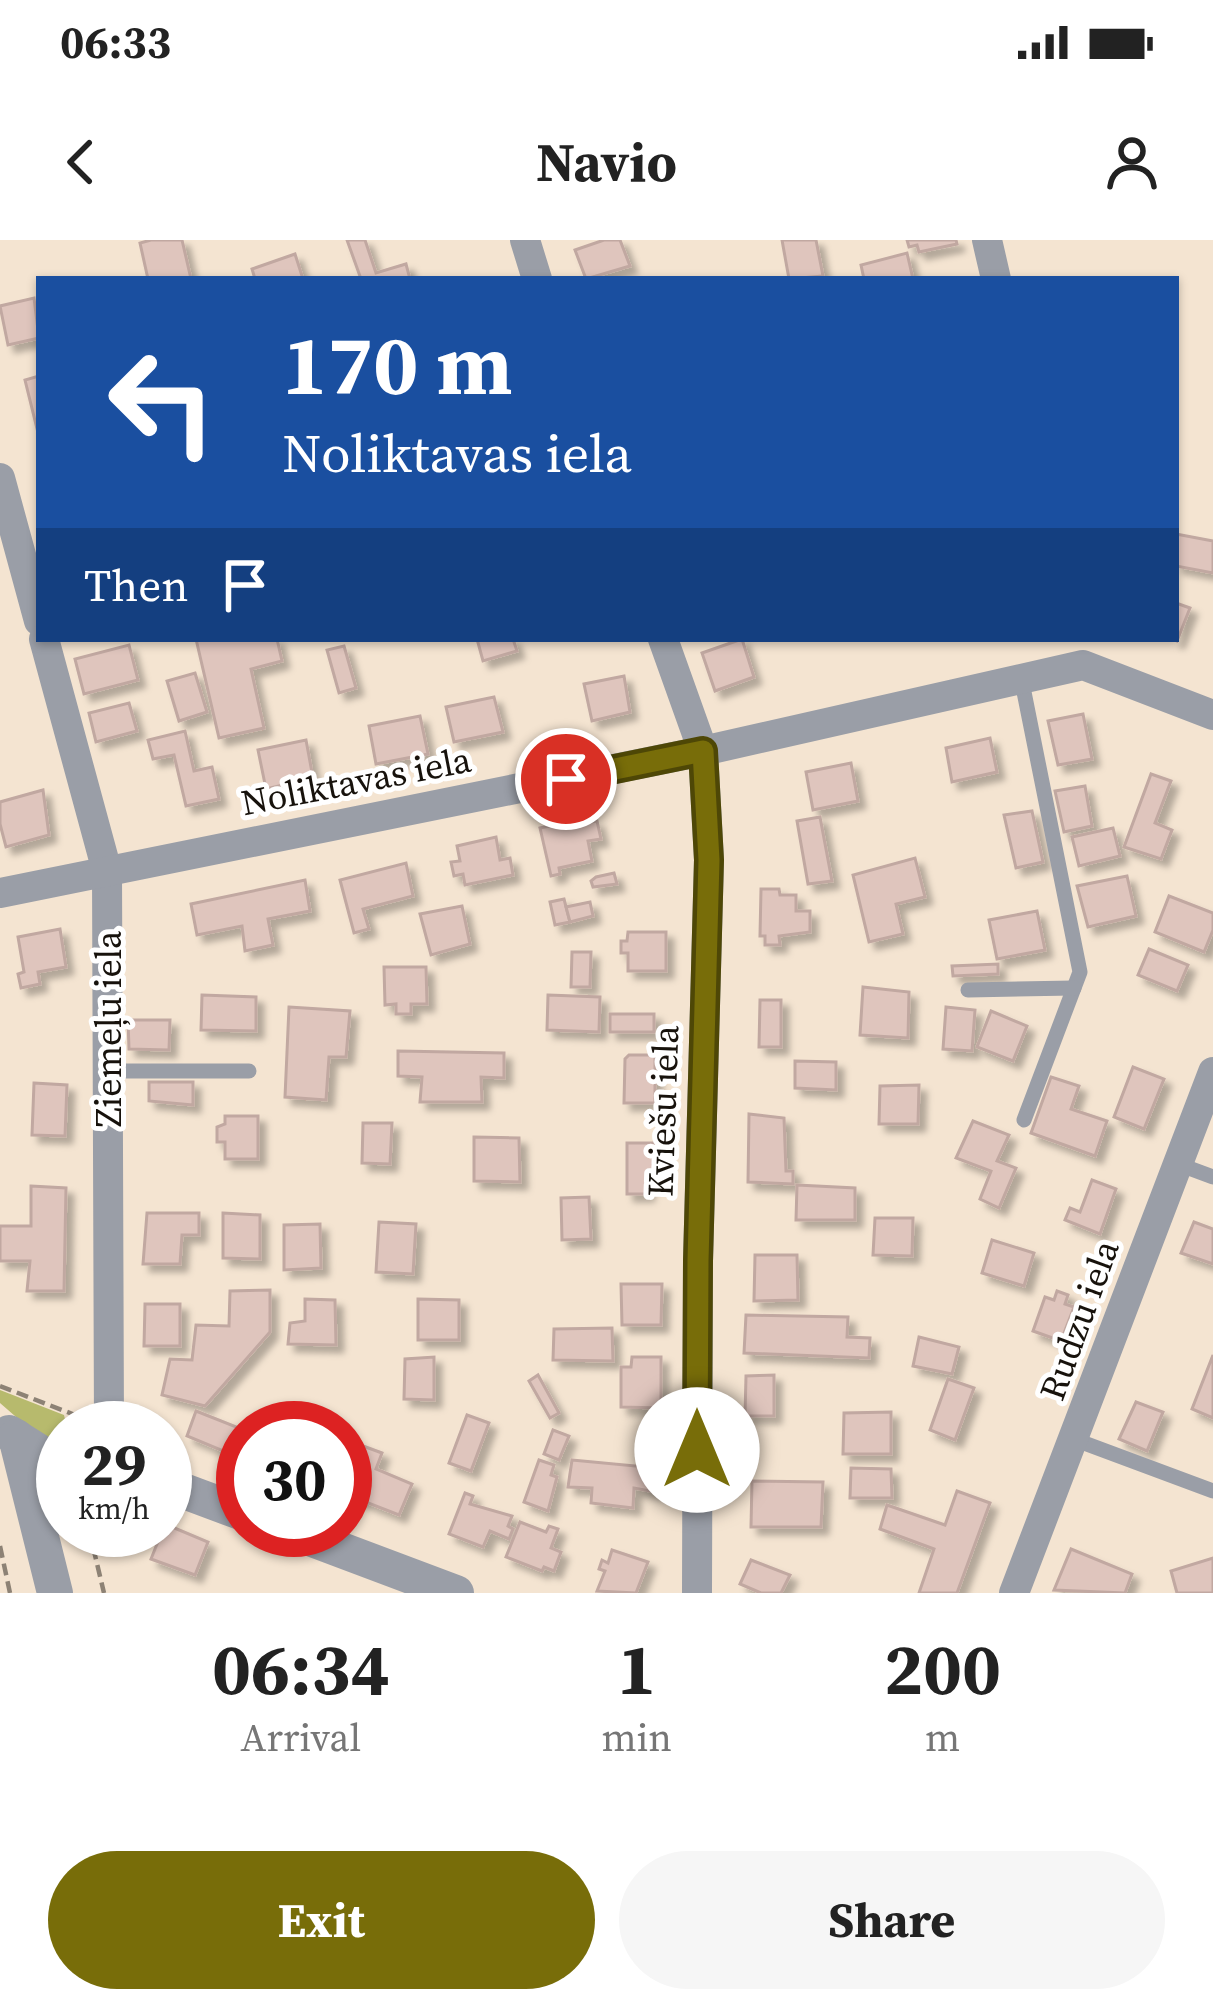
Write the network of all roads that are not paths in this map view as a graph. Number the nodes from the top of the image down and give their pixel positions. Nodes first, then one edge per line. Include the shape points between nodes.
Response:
1 (525, 240) edge
2 (987, 240) edge
3 (537, 276) edge
4 (995, 276) edge
5 (2, 498) edge
6 (36, 611) edge
7 (45, 642) edge
8 (664, 642) edge
9 (1080, 652) edge
10 (1021, 677) junction
11 (1213, 715) edge
12 (703, 751) junction
13 (107, 871) junction
14 (0, 893) edge
15 (1074, 988) junction
16 (968, 990) dead end
17 (108, 1071) junction
18 (248, 1071) dead end
19 (1213, 1072) edge
20 (1024, 1120) dead end
21 (1178, 1164) junction
22 (1213, 1177) edge
23 (109, 1401) edge
24 (8, 1432) edge
25 (1076, 1440) junction
26 (36, 1450) edge
27 (1213, 1491) edge
28 (360, 1557) edge
29 (55, 1593) edge
30 (456, 1593) edge
31 (697, 1593) edge
32 (1014, 1593) edge

1 - 3 street
2 - 4 street
5 - 6 street
7 - 13 street, Ziemeļu iela
8 - 12 street, Kviešu iela
9 - 10 street, Noliktavas iela
9 - 11 street, Noliktavas iela
10 - 12 street, Noliktavas iela
10 - 15 lane via 1080,972
12 - 13 street, Noliktavas iela
12 - 31 street, Kviešu iela via 709,860
13 - 14 street, Noliktavas iela
13 - 17 street, Ziemeļu iela
15 - 16 lane
15 - 20 lane
17 - 18 lane
17 - 23 street, Ziemeļu iela
19 - 21 street, Rudzu iela
21 - 22 lane
21 - 25 street, Rudzu iela
24 - 26 street
24 - 29 street
25 - 27 lane
25 - 32 street, Rudzu iela
28 - 30 street

